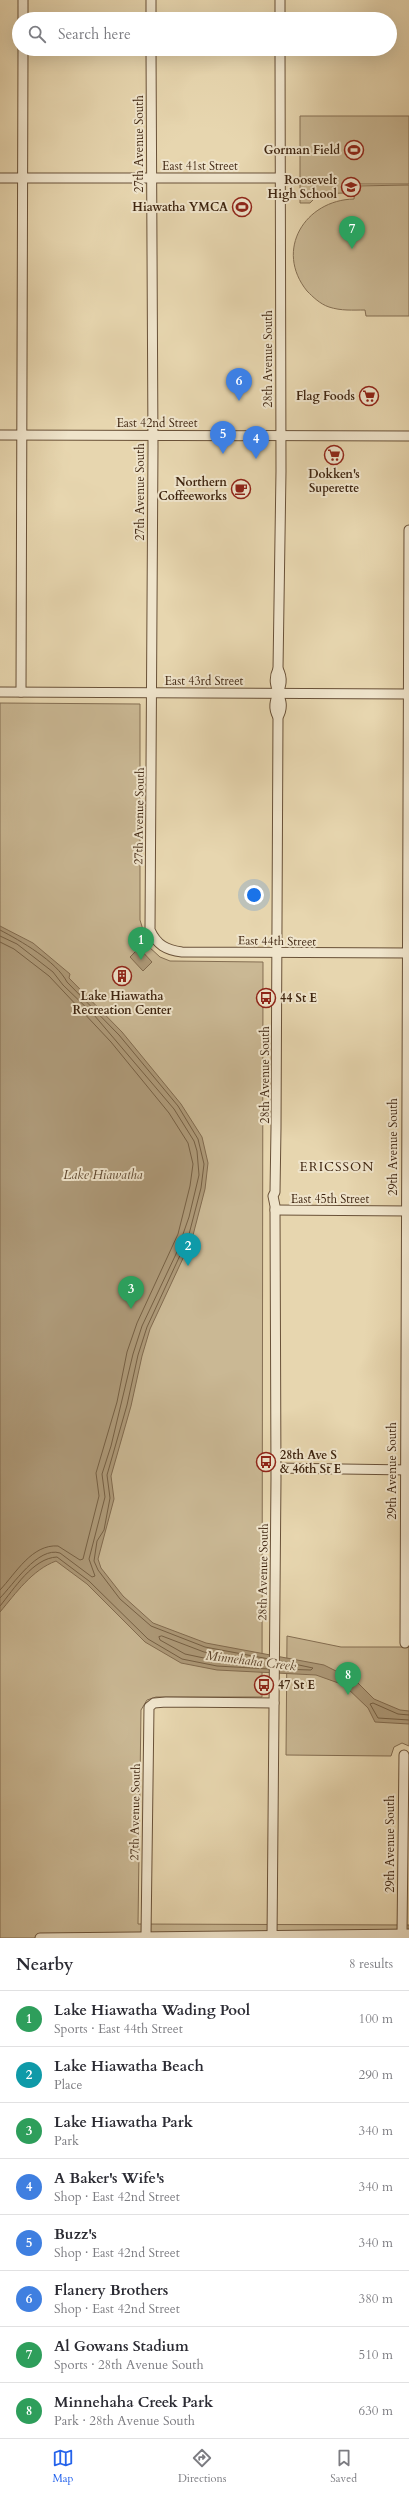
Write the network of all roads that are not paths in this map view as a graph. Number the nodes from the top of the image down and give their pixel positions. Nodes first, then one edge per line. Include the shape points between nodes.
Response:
1 (23, 0) edge
2 (151, 0) edge
3 (280, 0) edge
4 (23, 12) edge
5 (151, 12) edge
6 (280, 12) edge
7 (23, 56) edge
8 (151, 56) edge
9 (280, 56) edge
10 (0, 178) edge
11 (22, 178) junction
12 (151, 178) junction
13 (280, 178) junction
14 (0, 435) edge
15 (152, 435) junction
16 (22, 436) junction
17 (409, 436) edge
18 (280, 437) junction
19 (409, 530) edge
20 (0, 692) edge
21 (21, 692) junction
22 (152, 693) junction
23 (278, 693) junction
24 (408, 694) edge
25 (152, 934) joint
26 (277, 952) junction
27 (408, 953) edge
28 (275, 1208) junction
29 (407, 1211) edge
30 (276, 1468) junction
31 (407, 1470) edge
32 (404, 1643) dead end
33 (274, 1703) junction
34 (404, 1755) dead end
35 (405, 1934) edge
36 (146, 1936) junction
37 (272, 1936) edge
38 (40, 1938) edge

1 - 4 street
2 - 5 street
3 - 6 street
7 - 11 street
8 - 12 street, 27th Avenue South
9 - 13 street, 28th Avenue South
10 - 11 street, East 41st Street
11 - 12 street, East 41st Street
11 - 16 street
12 - 13 street, East 41st Street
12 - 15 street, 27th Avenue South
13 - 18 street, 28th Avenue South
14 - 16 street, East 42nd Street
15 - 16 street, East 42nd Street
15 - 18 street, East 42nd Street
15 - 22 street, 27th Avenue South
16 - 21 street
17 - 18 street, East 42nd Street
18 - 23 street, 28th Avenue South via 278,669 282,683
19 - 24 street, 29th Avenue South
20 - 21 street, East 43rd Street
21 - 22 street, East 43rd Street
22 - 23 street, East 43rd Street
22 - 25 street, 27th Avenue South
23 - 24 street, East 43rd Street
23 - 26 street, 28th Avenue South via 275,698 278,718
24 - 27 street, 29th Avenue South
25 - 26 street, East 44th Street via 160,945 169,951
26 - 27 street, East 44th Street
26 - 28 street, 28th Avenue South via 275,1192 278,1201
27 - 29 street, 29th Avenue South
28 - 29 street, East 45th Street
28 - 30 street, 28th Avenue South
29 - 31 street, 29th Avenue South
30 - 31 street
30 - 33 street, 28th Avenue South
31 - 32 street, 29th Avenue South
33 - 36 street, 27th Avenue South via 166,1702 154,1704 149,1708
33 - 37 street, 28th Avenue South
34 - 35 street, 29th Avenue South
35 - 37 street
36 - 37 street
36 - 38 street

